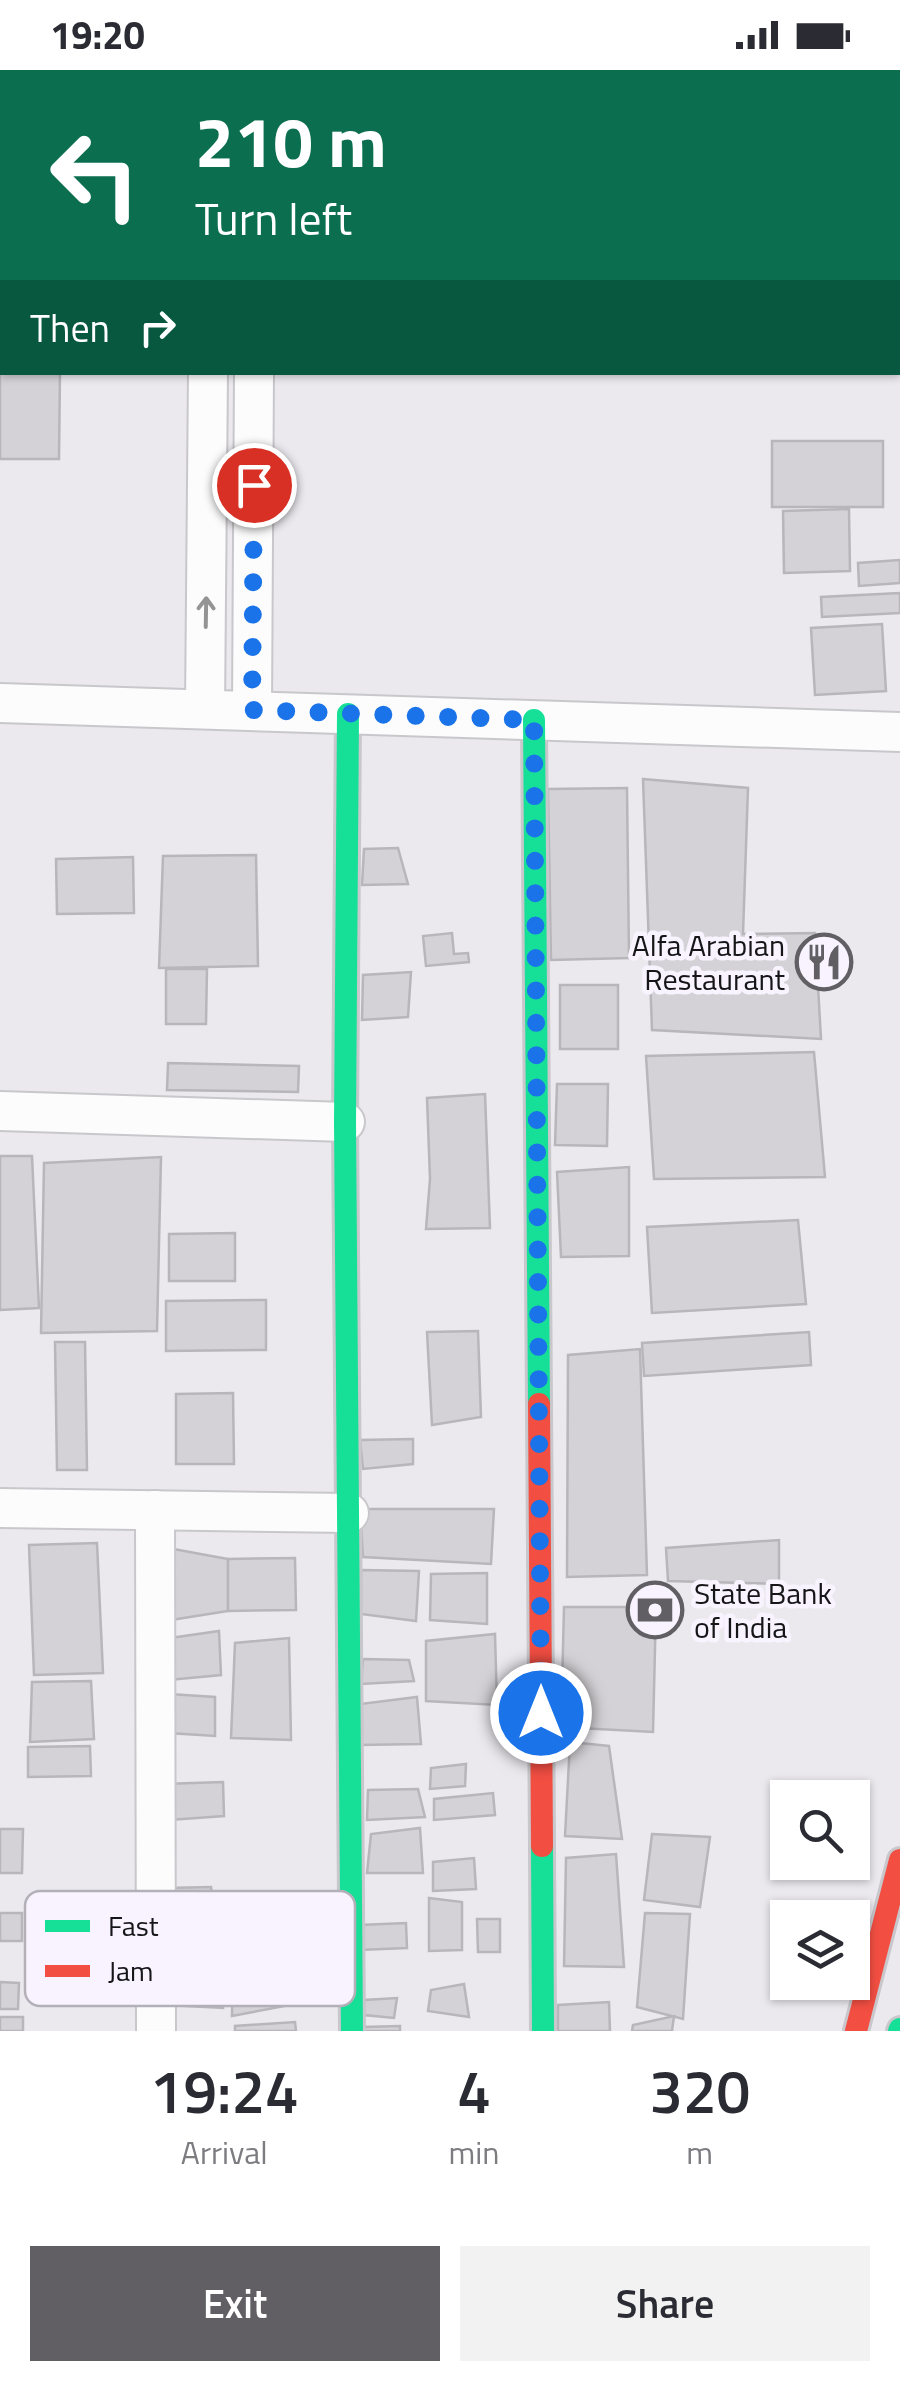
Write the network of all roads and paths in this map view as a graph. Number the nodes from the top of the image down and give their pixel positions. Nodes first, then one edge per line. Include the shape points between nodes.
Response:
1 (208, 375) edge
2 (254, 375) edge
3 (0, 703) edge
4 (205, 709) junction
5 (252, 710) junction
6 (348, 714) junction
7 (534, 720) junction
8 (900, 732) edge
9 (0, 1111) edge
10 (345, 1122) junction
11 (0, 1508) edge
12 (156, 1510) junction
13 (349, 1513) junction
14 (900, 1860) edge
15 (156, 1891) edge
16 (351, 1891) edge
17 (352, 2006) edge
18 (352, 2031) edge
19 (543, 2031) edge
20 (856, 2031) edge

4 -> 1 street
2 - 5 street
3 - 4 street
4 - 5 street
5 - 6 street
6 - 7 street
6 - 10 street
7 - 8 street
7 - 19 street
9 - 10 street
10 - 13 street
11 - 12 street
12 - 13 street
12 - 15 street
13 - 16 street
14 - 20 street
17 - 18 street

